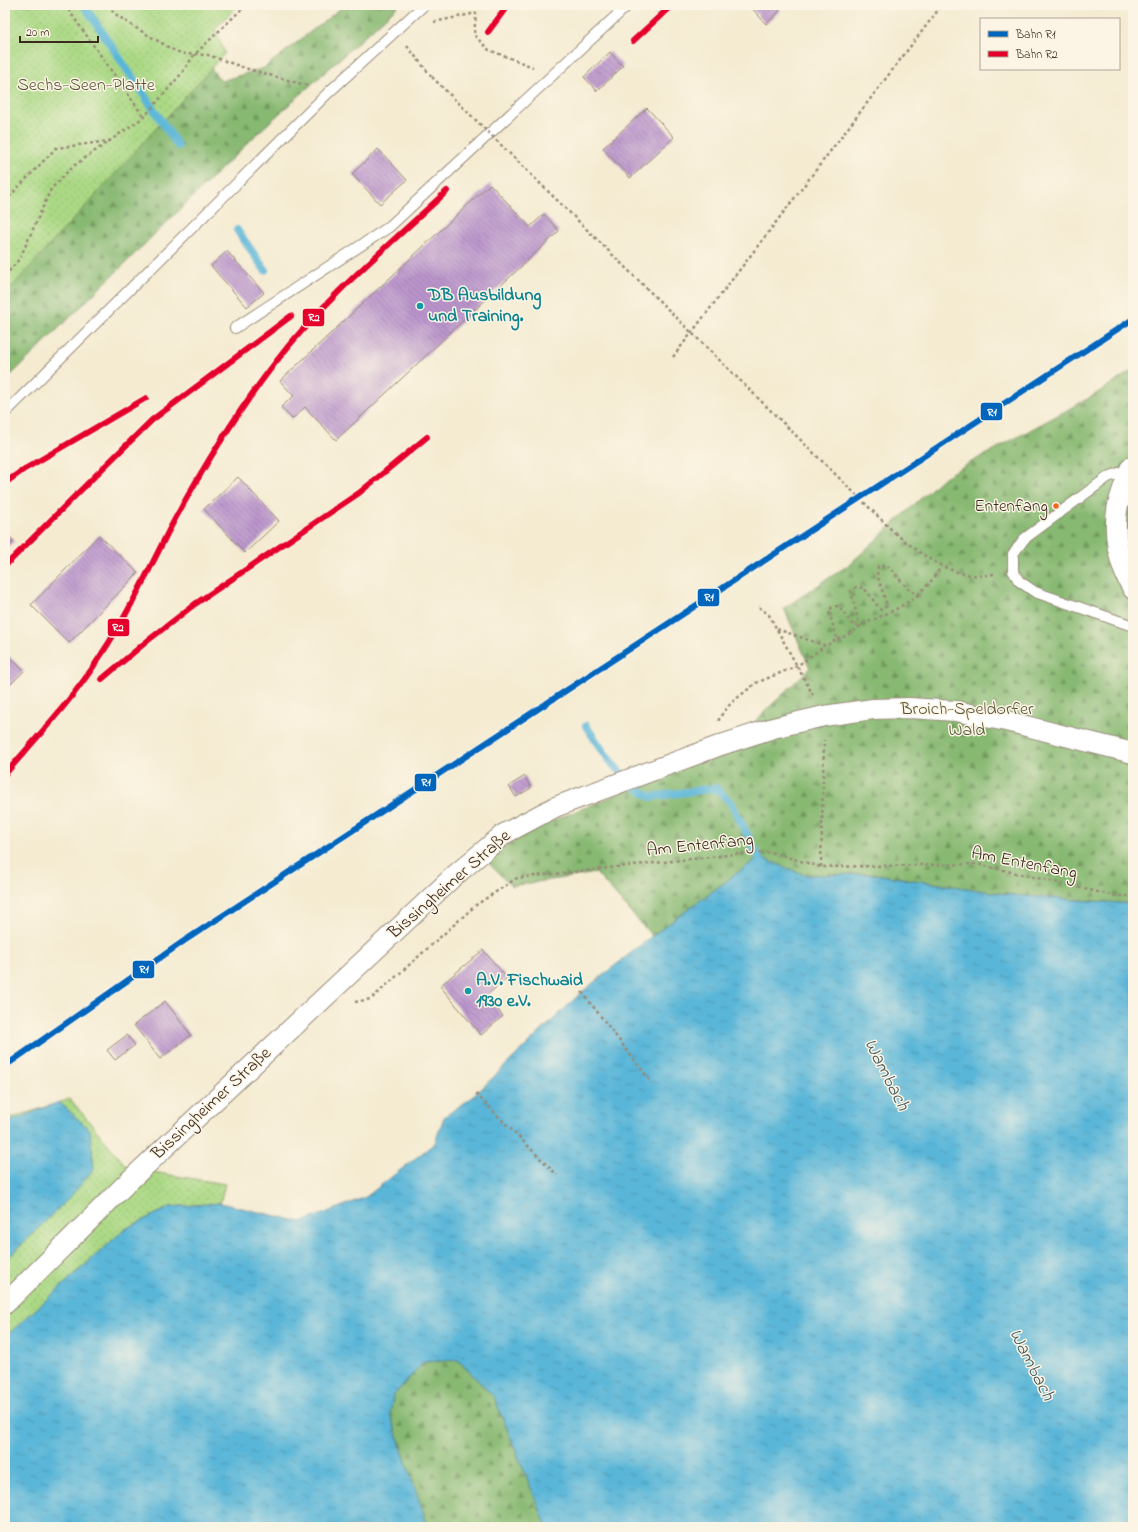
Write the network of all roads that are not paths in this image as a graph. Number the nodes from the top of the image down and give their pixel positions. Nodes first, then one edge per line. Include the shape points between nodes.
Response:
1 (424, 5) edge
2 (628, 5) edge
3 (235, 328) dead end
4 (5, 414) edge
5 (1131, 468) edge
6 (1133, 590) edge
7 (1133, 626) edge
8 (1133, 754) edge
9 (5, 1304) edge

1 - 4 lane via 329,92
2 - 3 lane via 389,227
5 - 6 street via 1118,506 1116,537 1126,577
5 - 7 lane via 1108,477 1024,539 1013,554 1012,571 1019,581 1035,592
8 - 9 street, Bissingheimer Straße via 1006,721 956,711 873,708 773,728 555,807 498,838 454,876 129,1181

